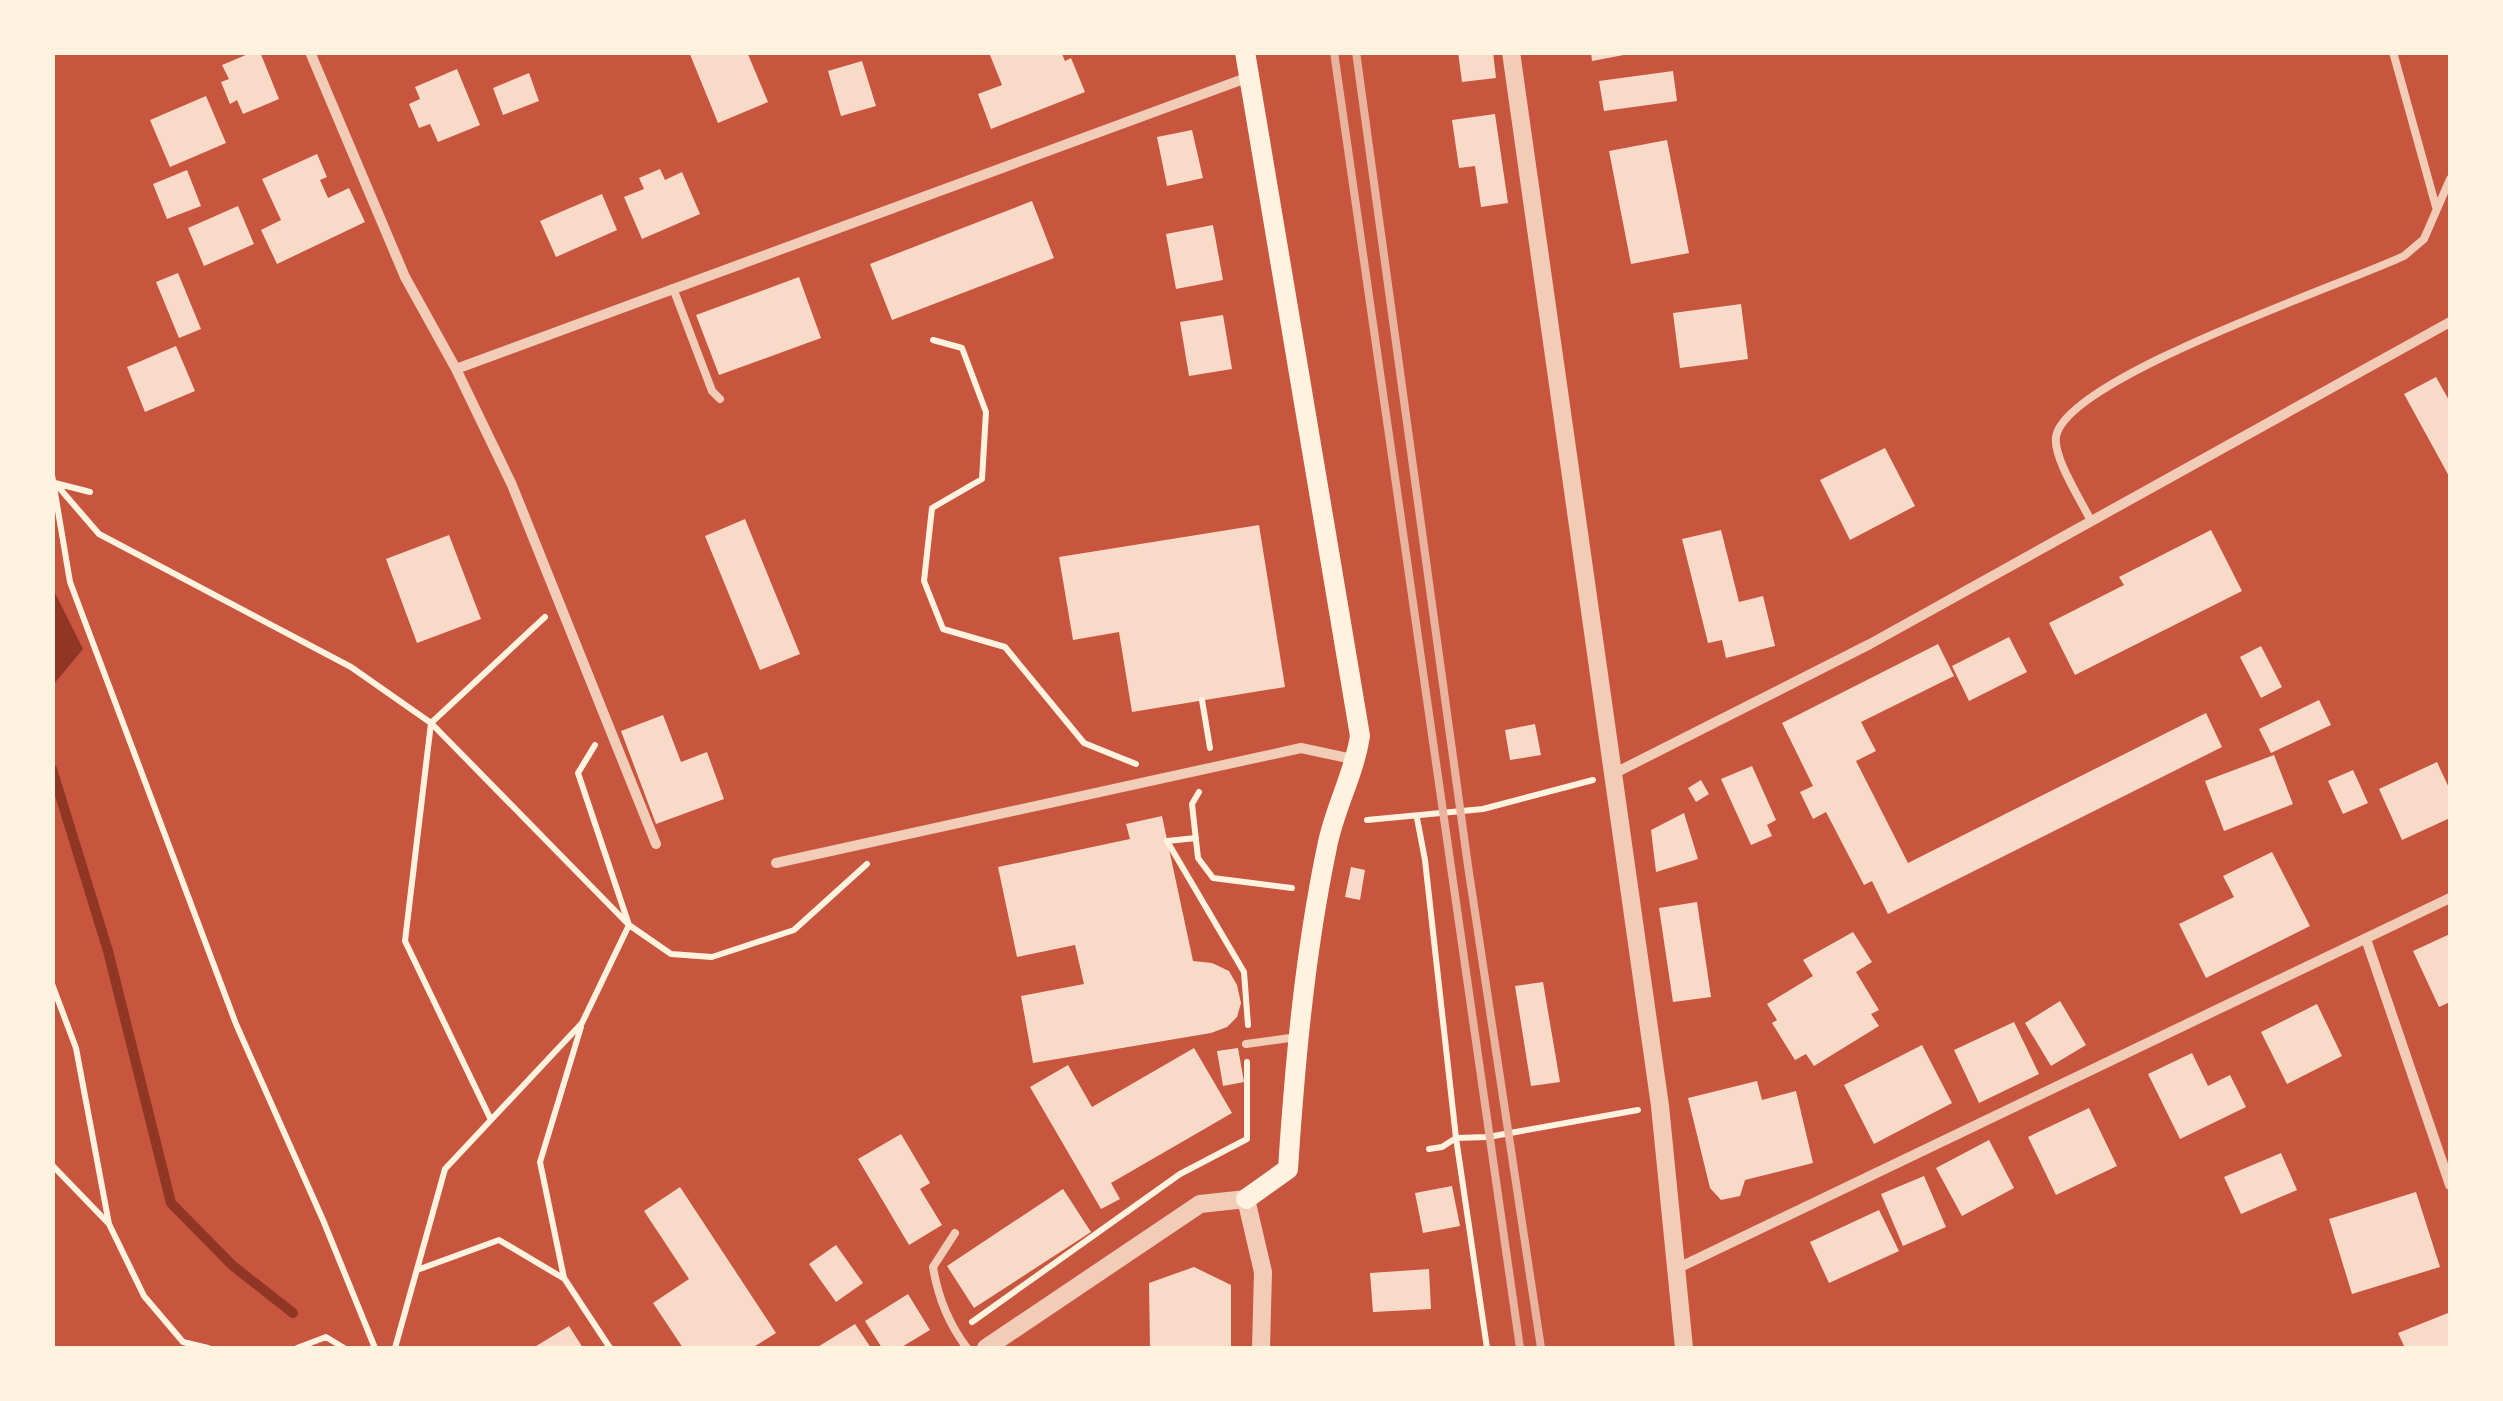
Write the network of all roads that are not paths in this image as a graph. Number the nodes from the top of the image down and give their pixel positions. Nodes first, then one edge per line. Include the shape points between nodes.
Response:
1 (310, 52) edge
2 (1245, 52) edge
3 (1511, 52) edge
4 (2393, 52) edge
5 (1249, 77) junction
6 (2450, 179) edge
7 (2436, 207) junction
8 (673, 288) junction
9 (2450, 322) edge
10 (456, 369) junction
11 (720, 399) dead end
12 (2091, 522) junction
13 (1356, 760) junction
14 (1613, 774) junction
15 (656, 844) dead end
16 (776, 863) dead end
17 (2450, 898) edge
18 (2366, 939) junction
19 (1296, 1037) junction
20 (1246, 1044) road end
21 (2450, 1184) edge
22 (1246, 1198) junction
23 (954, 1233) dead end
24 (1674, 1269) junction
25 (967, 1348) edge
26 (986, 1348) edge
27 (1261, 1348) edge
28 (1684, 1348) edge

1 - 10 street via 405,277
2 - 5 main road
3 - 14 street
4 - 7 lane
5 - 8 street
5 - 13 main road via 1360,736
6 - 7 lane
7 - 12 lane via 2424,239 2404,256 2164,356 2106,386 2064,418 2056,438 2060,460
8 - 10 street
8 - 11 lane
9 - 12 street
10 - 15 street via 512,485
12 - 14 street
13 - 16 street via 1300,748
13 - 19 main road via 1327,844
14 - 24 street via 1660,1106
17 - 18 street
18 - 21 street
18 - 24 street
19 - 20 lane
19 - 22 main road via 1288,1169
22 - 26 street via 1200,1204
22 - 27 street via 1262,1272
23 - 25 lane via 933,1267 938,1295
24 - 28 street

